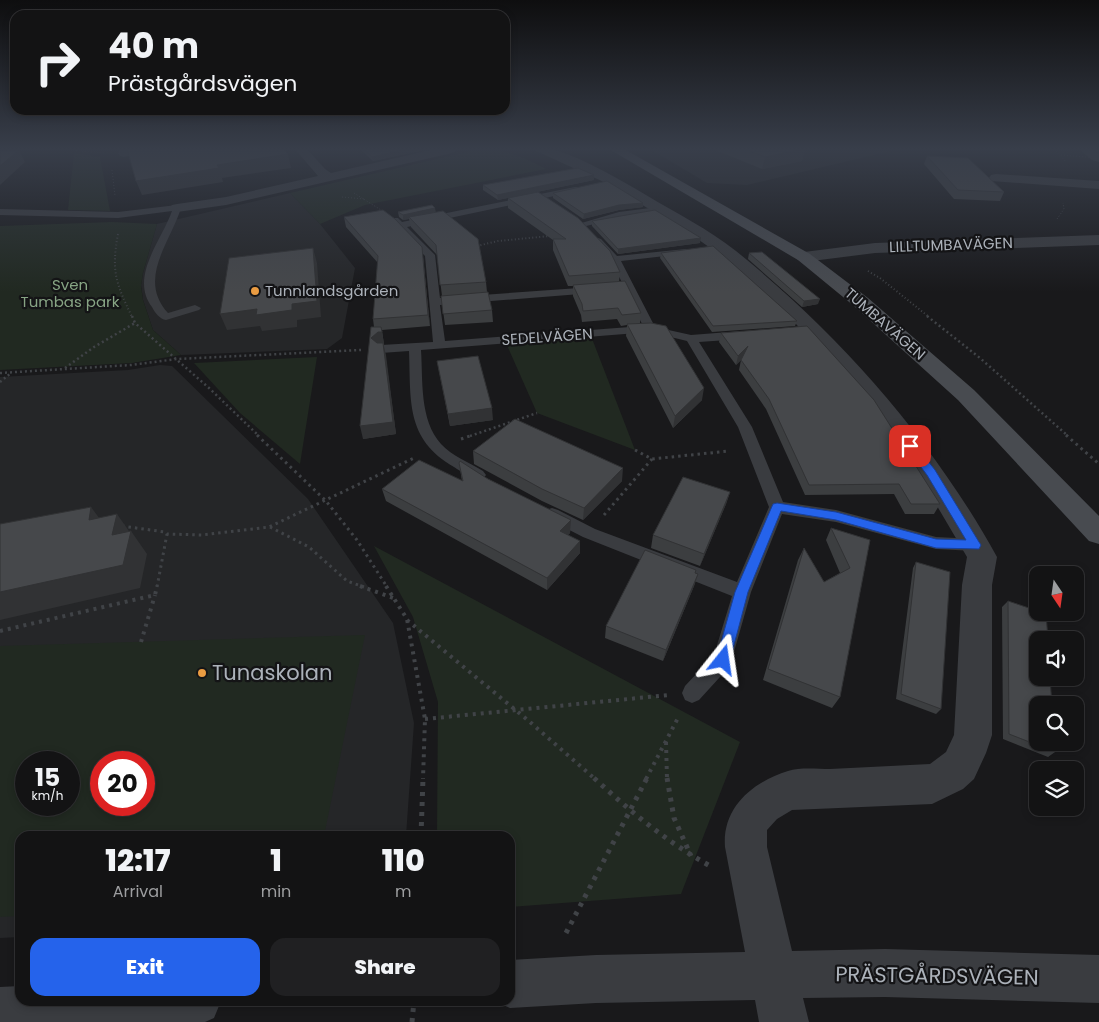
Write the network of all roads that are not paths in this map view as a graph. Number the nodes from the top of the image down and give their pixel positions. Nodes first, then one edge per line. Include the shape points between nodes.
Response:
1 (245, 197) edge
2 (538, 197) edge
3 (542, 197) edge
4 (635, 197) edge
5 (699, 197) edge
6 (549, 202) edge
7 (177, 208) junction
8 (659, 209) junction
9 (0, 212) edge
10 (383, 212) edge
11 (401, 224) junction
12 (1099, 240) edge
13 (704, 249) junction
14 (804, 257) junction
15 (615, 260) junction
16 (618, 288) junction
17 (436, 302) junction
18 (195, 308) dead end
19 (650, 329) junction
20 (756, 334) edge
21 (691, 339) junction
22 (439, 345) junction
23 (415, 346) junction
24 (381, 349) edge
25 (488, 481) edge
26 (538, 507) edge
27 (777, 507) junction
28 (1099, 534) edge
29 (975, 545) junction
30 (742, 592) junction
31 (692, 693) road end
32 (774, 976) junction
33 (1099, 979) edge
34 (515, 984) edge
35 (107, 1006) edge
36 (0, 1012) edge
37 (784, 1022) edge

1 - 7 street
2 - 11 lane
3 - 6 lane
4 - 8 street
5 - 14 main road, TUMBAVÄGEN
7 - 9 lane via 118,215
7 - 18 lane via 149,274 150,287 153,301 166,317
8 - 13 street
8 - 15 lane via 581,225
10 - 11 lane
11 - 17 lane via 430,255
12 - 14 street, LILLTUMBAVÄGEN via 875,248
13 - 15 lane
13 - 29 street via 729,254 803,330 872,393 931,473
14 - 28 main road, TUMBAVÄGEN via 861,302 966,395
15 - 16 lane
16 - 17 lane
16 - 19 lane via 648,319
17 - 22 lane
19 - 21 lane, SEDELVÄGEN
19 - 22 lane, SEDELVÄGEN
20 - 21 lane
21 - 27 lane via 745,426
22 - 23 lane, SEDELVÄGEN
23 - 24 lane, SEDELVÄGEN
23 - 25 lane via 423,426 436,448
26 - 30 lane via 589,533
27 - 29 lane via 836,516 936,543
27 - 30 lane
29 - 32 street via 982,557 977,585 973,736 967,757 952,776 932,784 790,790 772,798 754,814 746,831 747,852
30 - 31 lane via 723,660
32 - 33 street, PRÄSTGÅRDSVÄGEN via 885,974
32 - 34 street, PRÄSTGÅRDSVÄGEN
32 - 37 street
35 - 36 street

